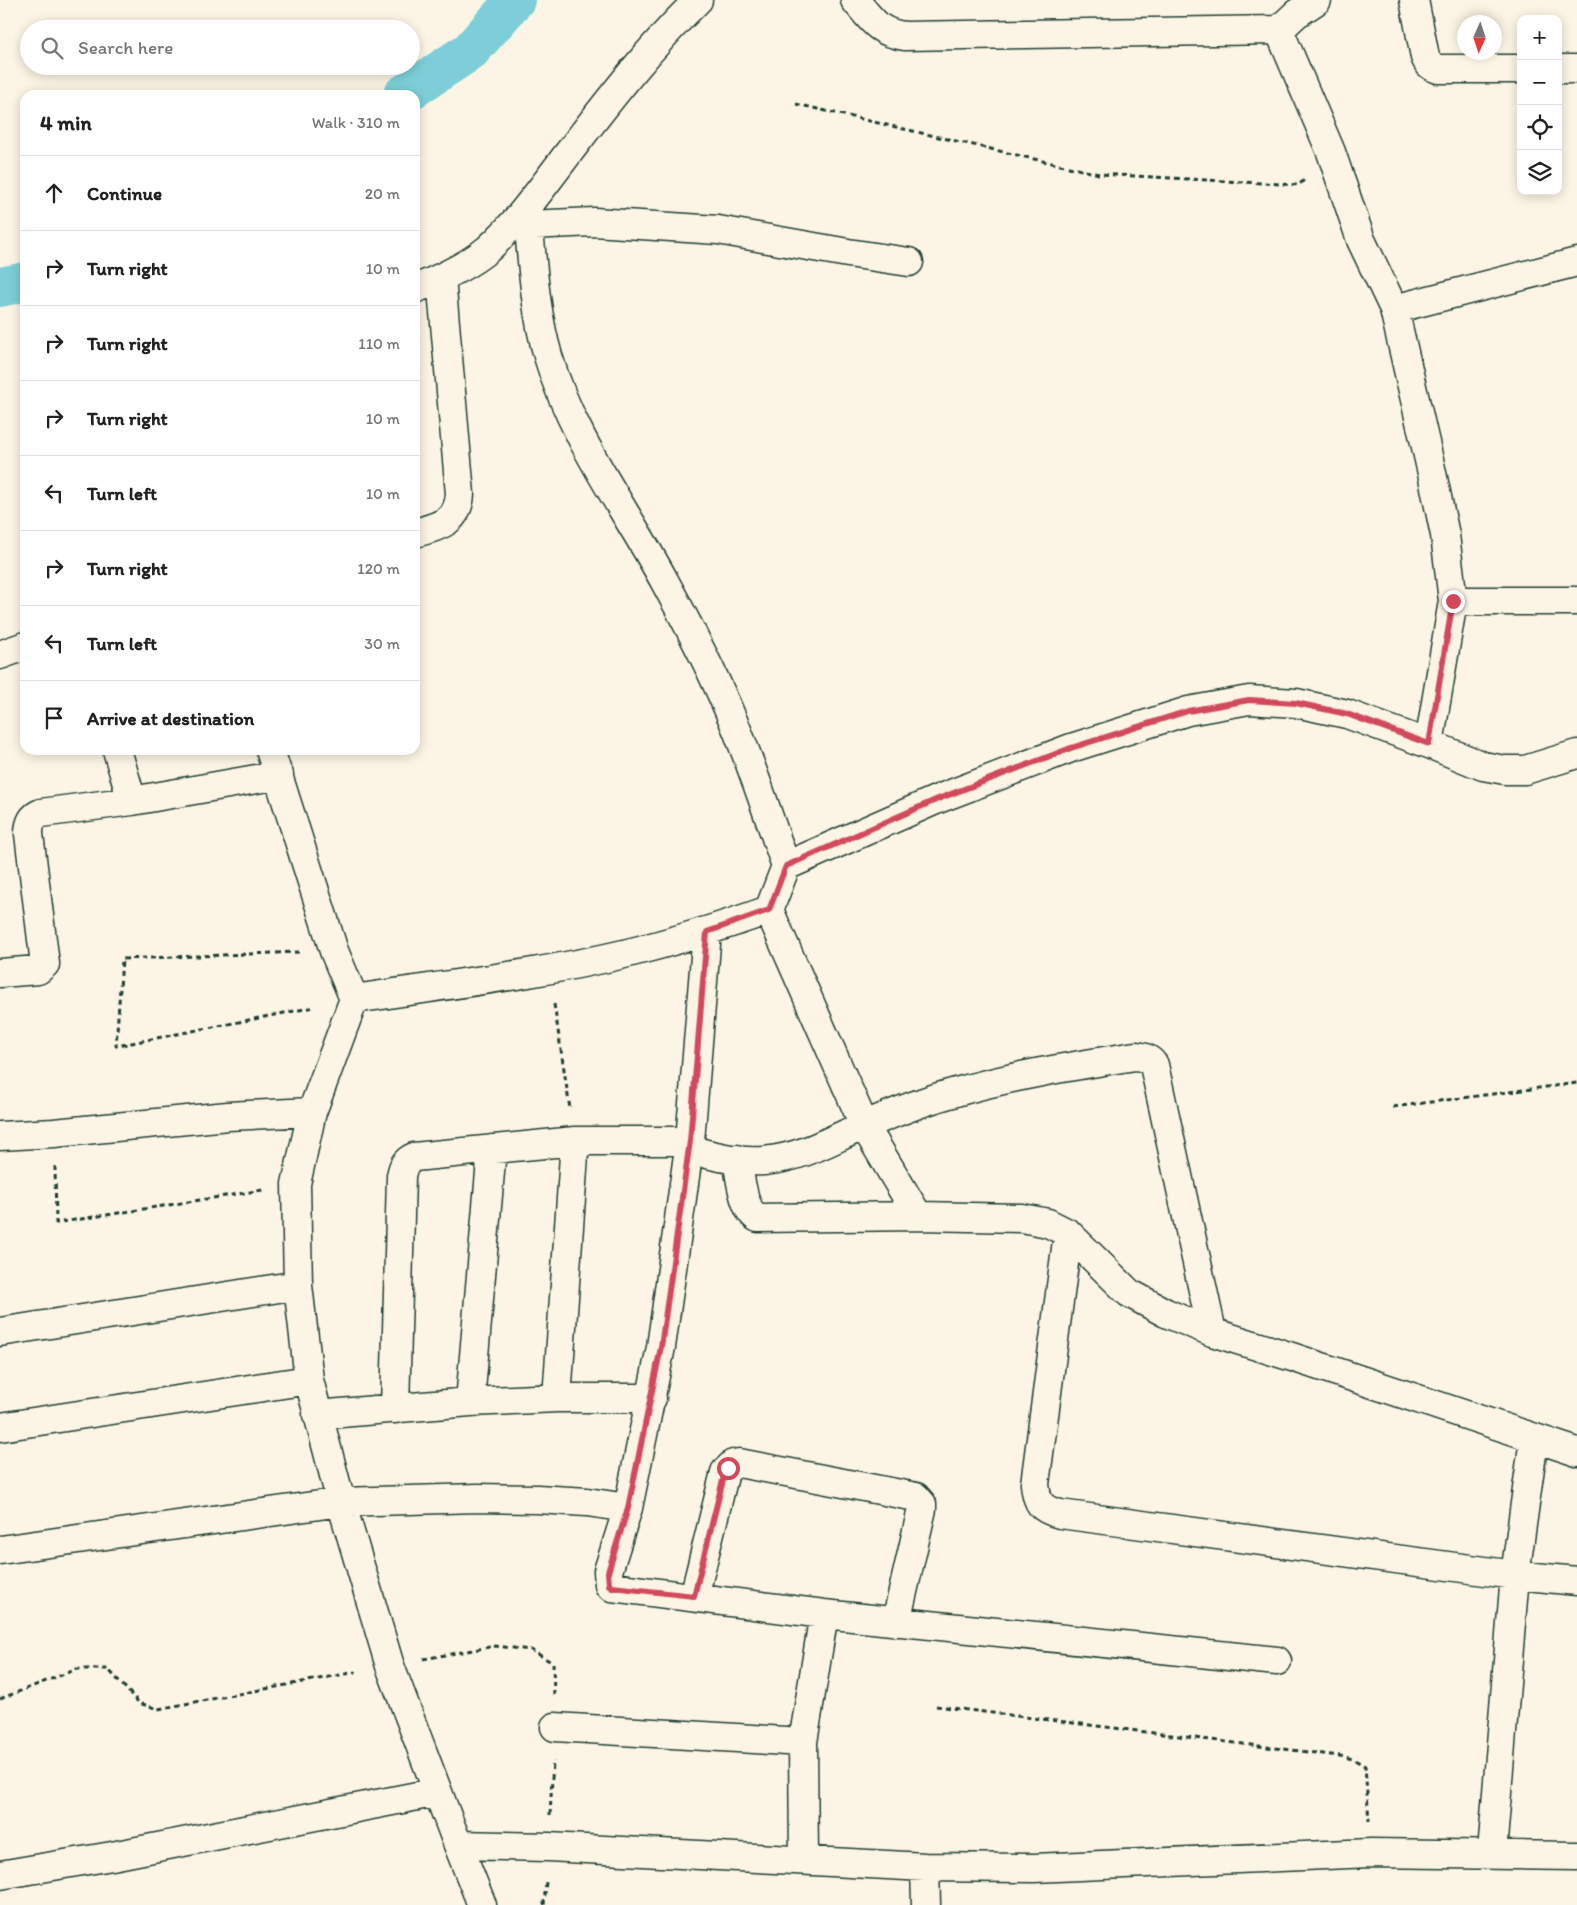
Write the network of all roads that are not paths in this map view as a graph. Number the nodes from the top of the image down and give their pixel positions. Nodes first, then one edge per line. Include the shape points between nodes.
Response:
1 (698, 0) edge
2 (855, 0) edge
3 (1414, 0) edge
4 (1297, 11) edge
5 (1517, 69) edge
6 (1562, 69) edge
7 (1577, 69) edge
8 (528, 215) junction
9 (910, 262) dead end
10 (1577, 262) edge
11 (441, 278) junction
12 (420, 287) edge
13 (1394, 309) junction
14 (420, 531) edge
15 (1453, 601) junction
16 (1577, 601) edge
17 (20, 648) edge
18 (0, 655) edge
19 (1429, 744) junction
20 (1577, 754) edge
21 (118, 755) edge
22 (275, 762) edge
23 (132, 801) junction
24 (786, 866) junction
25 (769, 910) junction
26 (707, 932) junction
27 (0, 972) edge
28 (354, 999) junction
29 (312, 1112) junction
30 (864, 1125) junction
31 (0, 1136) edge
32 (575, 1141) junction
33 (690, 1145) junction
34 (492, 1148) junction
35 (737, 1160) junction
36 (918, 1216) junction
37 (1068, 1232) junction
38 (298, 1285) junction
39 (0, 1332) edge
40 (1212, 1332) junction
41 (309, 1380) junction
42 (557, 1398) junction
43 (652, 1398) junction
44 (470, 1402) junction
45 (395, 1409) junction
46 (317, 1415) junction
47 (0, 1427) edge
48 (1534, 1439) junction
49 (1577, 1452) edge
50 (341, 1502) junction
51 (628, 1508) junction
52 (0, 1550) edge
53 (1515, 1576) junction
54 (1577, 1581) edge
55 (694, 1596) junction
56 (824, 1614) junction
57 (896, 1622) junction
58 (1276, 1661) dead end
59 (555, 1727) road end
60 (802, 1742) junction
61 (438, 1792) junction
62 (458, 1845) junction
63 (1492, 1854) junction
64 (1577, 1856) edge
65 (804, 1860) junction
66 (925, 1867) junction
67 (0, 1875) edge
68 (482, 1905) edge
69 (926, 1905) edge

1 - 8 street via 600,112
2 - 4 street via 876,26 905,36
3 - 5 street via 1428,64 1438,68
4 - 13 street via 1331,152 1361,240
6 - 7 street
8 - 9 street via 718,230
8 - 11 street via 487,249
8 - 24 street via 537,304 548,356 563,400 608,487 666,583 713,677 744,748
10 - 13 street
11 - 12 street
11 - 14 street via 460,494 459,505 449,520
13 - 15 street via 1445,535
15 - 16 street
15 - 19 street
17 - 18 street
19 - 20 street via 1483,766 1505,770 1525,770
19 - 24 street via 1347,714 1296,703 1249,700 1188,711 1071,748 938,799
21 - 23 street
22 - 23 street
22 - 28 street via 334,951
23 - 27 street via 35,816 29,826 29,834 45,960 38,970
24 - 25 street
25 - 26 street
25 - 30 street
26 - 28 street via 548,969
26 - 33 street
28 - 29 street
29 - 31 street
29 - 38 street via 296,1184
30 - 35 street via 808,1152 762,1161
30 - 36 street
30 - 40 street via 948,1094 1046,1070 1135,1056 1150,1059 1154,1065
32 - 33 street
32 - 34 street
32 - 42 street
33 - 35 street
33 - 43 street
34 - 44 street
34 - 45 street via 414,1157 404,1164 401,1176
35 - 36 street via 748,1207 758,1218
36 - 37 street via 1022,1218 1048,1222
37 - 40 street via 1129,1293
37 - 53 street via 1037,1461 1036,1497 1044,1508 1060,1514
38 - 39 street
38 - 41 street
40 - 48 street
41 - 46 street
41 - 47 street
42 - 43 street
42 - 44 street
43 - 51 street
44 - 45 street
45 - 46 street
46 - 50 street
48 - 49 street
48 - 53 street
50 - 51 street via 537,1499
50 - 52 street
50 - 61 street via 390,1666
51 - 55 street via 608,1572 609,1585
53 - 54 street
53 - 63 street
55 - 56 street
55 - 57 street via 725,1472 739,1463 916,1497 920,1501 922,1509
56 - 57 street
56 - 60 street
57 - 58 street
59 - 60 street
60 - 65 street
61 - 62 street
61 - 67 street
62 - 65 street
62 - 68 street
63 - 64 street
63 - 66 street via 1371,1853 1034,1868
65 - 66 street
66 - 69 street

